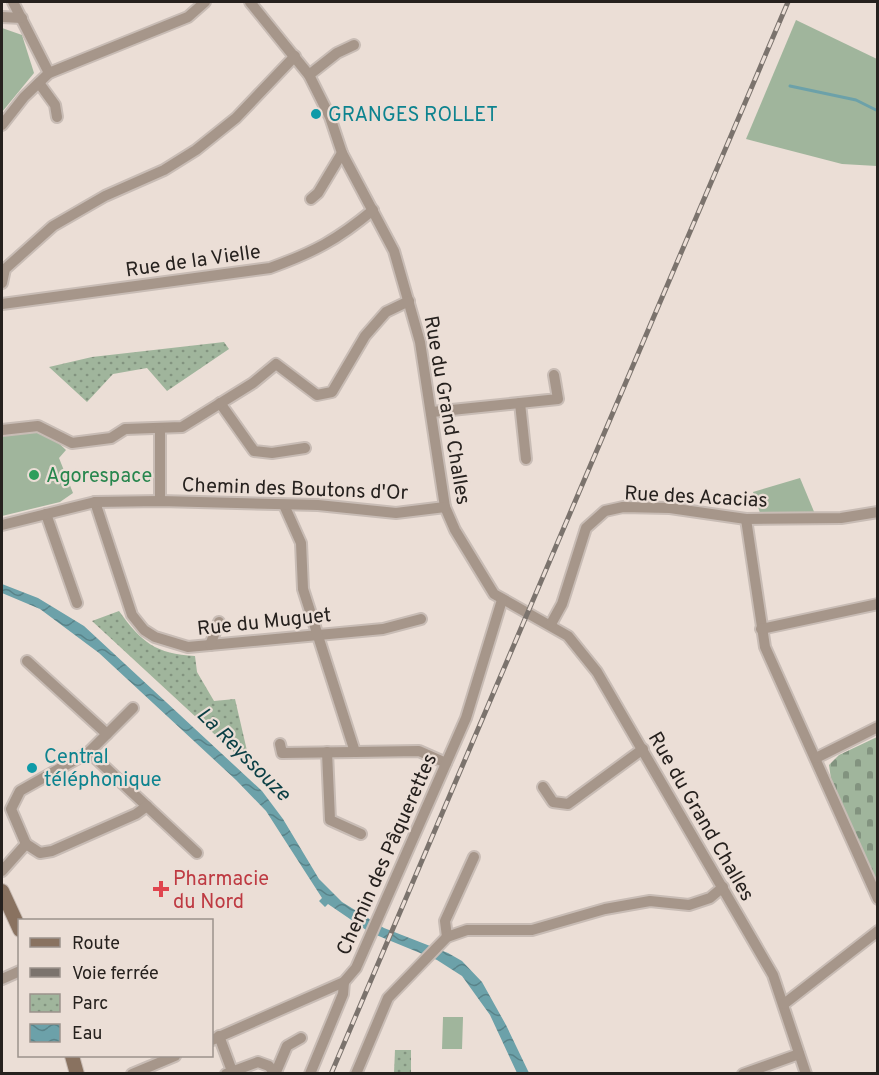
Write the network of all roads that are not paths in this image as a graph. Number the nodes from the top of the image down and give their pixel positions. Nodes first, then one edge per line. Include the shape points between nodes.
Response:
1 (13, 2) edge
2 (20, 2) edge
3 (205, 2) edge
4 (250, 2) edge
5 (21, 16) junction
6 (2, 17) edge
7 (354, 45) dead end
8 (295, 56) junction
9 (50, 73) junction
10 (309, 75) junction
11 (39, 83) junction
12 (57, 117) dead end
13 (2, 125) edge
14 (342, 153) junction
15 (311, 200) dead end
16 (373, 210) junction
17 (2, 283) edge
18 (409, 301) junction
19 (2, 304) edge
20 (554, 375) dead end
21 (220, 403) junction
22 (520, 403) junction
23 (432, 412) junction
24 (160, 429) junction
25 (2, 430) edge
26 (305, 448) dead end
27 (526, 459) dead end
28 (160, 501) junction
29 (95, 502) junction
30 (284, 505) junction
31 (445, 507) junction
32 (878, 512) edge
33 (46, 514) junction
34 (746, 519) junction
35 (2, 525) edge
36 (502, 600) junction
37 (77, 603) dead end
38 (878, 604) edge
39 (421, 619) dead end
40 (219, 622) dead end
41 (551, 624) junction
42 (761, 629) junction
43 (319, 633) junction
44 (210, 645) junction
45 (27, 661) dead end
46 (133, 708) dead end
47 (878, 727) edge
48 (107, 734) junction
49 (280, 744) dead end
50 (643, 749) junction
51 (89, 752) junction
52 (327, 752) junction
53 (355, 752) junction
54 (816, 758) junction
55 (446, 763) junction
56 (543, 787) dead end
57 (147, 806) junction
58 (361, 834) dead end
59 (26, 844) junction
60 (197, 853) dead end
61 (474, 857) dead end
62 (2, 871) edge
63 (723, 887) junction
64 (2, 891) edge
65 (878, 899) edge
66 (18, 926) edge
67 (878, 931) edge
68 (443, 941) junction
69 (18, 972) edge
70 (2, 979) edge
71 (344, 982) junction
72 (784, 1004) junction
73 (215, 1038) edge
74 (301, 1038) dead end
75 (799, 1054) junction
76 (72, 1057) edge
77 (173, 1057) edge
78 (229, 1072) edge
79 (276, 1073) edge
80 (76, 1074) edge
81 (132, 1074) edge
82 (310, 1074) edge
83 (356, 1074) edge
84 (743, 1074) edge
85 (806, 1074) edge

1 - 5 street
2 - 5 street
3 - 9 street via 188,17
4 - 8 street, Rue du Grand Challes
5 - 6 street
5 - 9 street
7 - 10 street via 337,52
8 - 10 street, Rue du Grand Challes
8 - 17 street via 236,118 196,150 53,226 5,269
9 - 11 street
10 - 14 street, Rue du Grand Challes
11 - 12 street via 55,105
11 - 13 street
14 - 15 street
14 - 16 street, Rue du Grand Challes
16 - 18 street, Rue du Grand Challes via 394,251
16 - 19 street, Rue de la Vielle via 342,236 270,268
18 - 21 street via 386,312 365,336 332,392 317,395 276,364
18 - 23 street, Rue du Grand Challes
20 - 22 street via 558,399
21 - 24 street via 182,427
21 - 26 street via 254,451 272,453
22 - 23 street
22 - 27 street
23 - 31 street, Rue du Grand Challes
24 - 25 street via 125,429 111,438 72,443 39,426
24 - 28 street
28 - 29 street, Chemin des Boutons d'Or
28 - 30 street, Chemin des Boutons d'Or
29 - 33 street, Chemin des Boutons d'Or
29 - 44 street, Rue du Muguet via 132,615 144,630 168,643 188,647
30 - 31 street, Chemin des Boutons d'Or via 396,513
30 - 43 street via 302,543 303,589
31 - 36 street, Rue du Grand Challes via 486,584
32 - 34 street, Rue des Acacias via 841,518
33 - 35 street, Chemin des Boutons d'Or
33 - 37 street
34 - 41 street, Rue des Acacias via 670,508 623,507 605,511 586,528 562,604
34 - 42 street
36 - 41 street, Rue du Grand Challes
36 - 55 street, Chemin des Pâquerettes via 466,718
38 - 42 street
39 - 43 street, Rue du Muguet via 383,629
40 - 44 street
41 - 50 street, Rue du Grand Challes via 568,636 597,672
42 - 54 street via 765,647
43 - 44 street, Rue du Muguet
43 - 53 street
45 - 48 street
46 - 48 street
47 - 54 street
48 - 51 street
49 - 52 street via 282,753
50 - 56 street via 568,804 553,802
50 - 63 street, Rue du Grand Challes
51 - 57 street
51 - 59 street via 20,791 11,809
52 - 53 street
52 - 58 street via 330,820
53 - 55 street via 419,751
54 - 65 street
55 - 71 street, Chemin des Pâquerettes via 356,968
57 - 59 street via 52,850 40,853
57 - 60 street
59 - 62 street
61 - 68 street via 445,921
63 - 68 street via 710,898 689,905 650,901 532,930 467,930
63 - 72 street, Rue du Grand Challes via 773,975
64 - 66 main road
67 - 72 street
68 - 83 street via 388,998
69 - 70 street
71 - 73 street, Chemin des Pâquerettes
71 - 82 street via 343,994
72 - 75 street, Rue du Grand Challes
73 - 78 street
74 - 79 street via 287,1046
75 - 84 street
75 - 85 street, Rue du Grand Challes
76 - 80 main road
77 - 81 street
78 - 79 street via 258,1062

